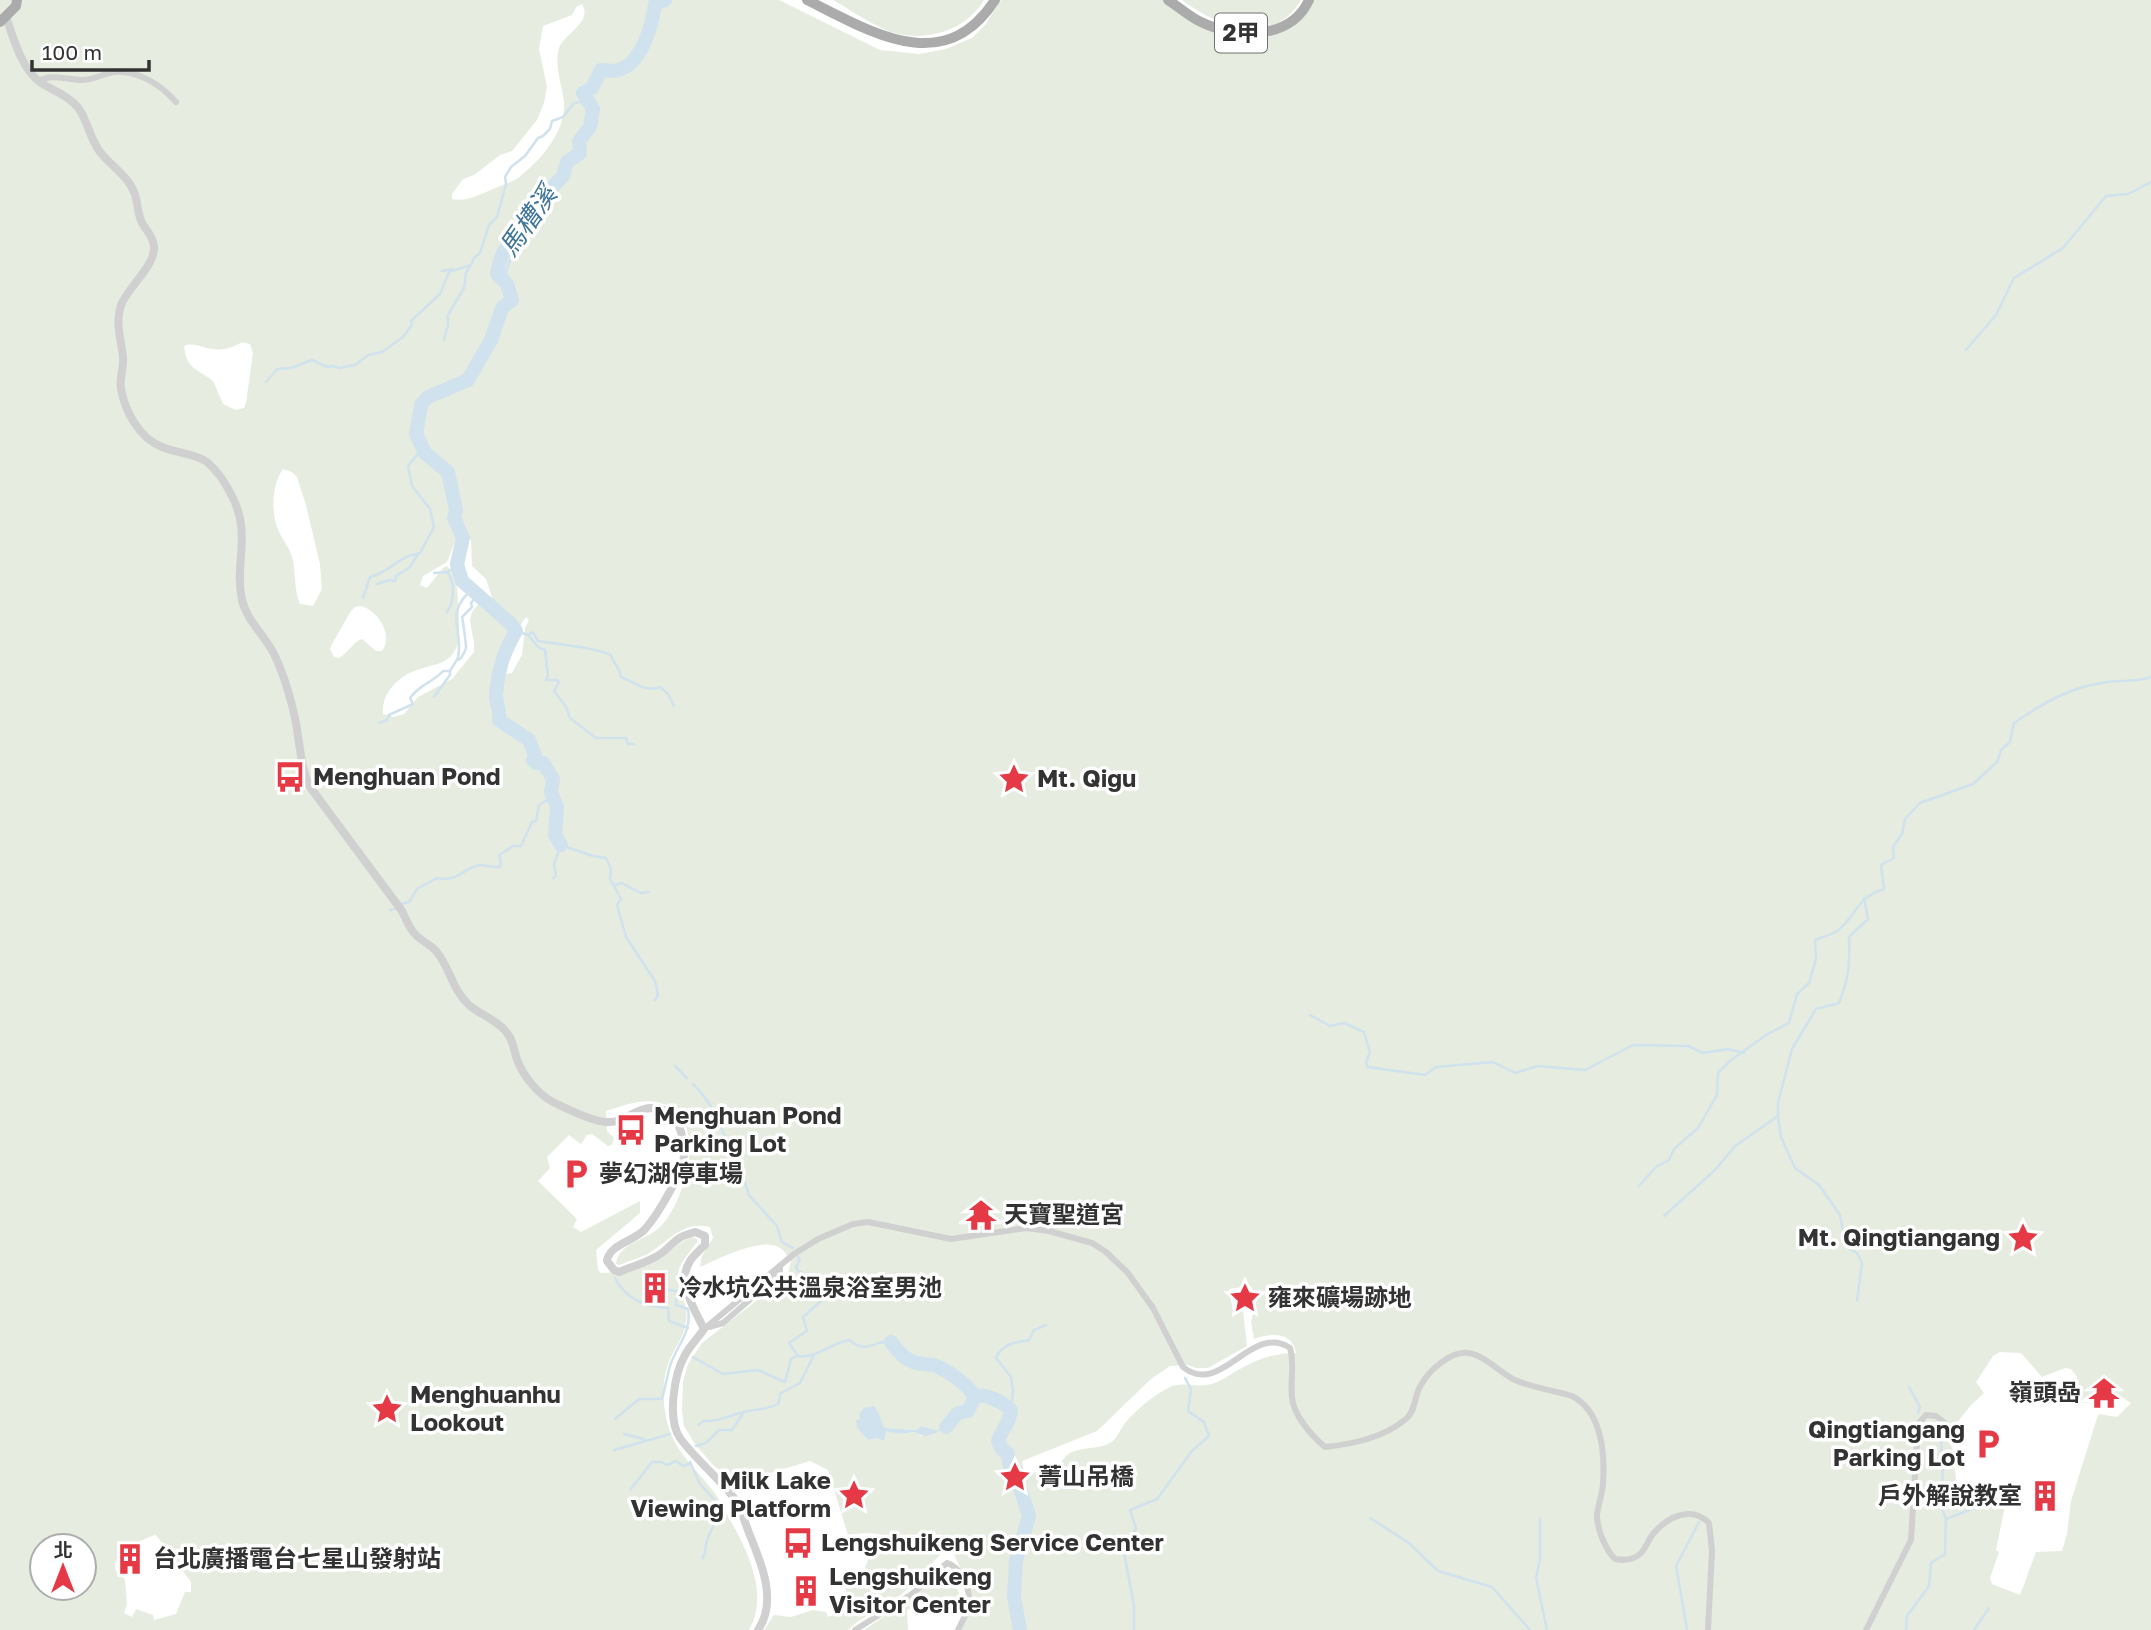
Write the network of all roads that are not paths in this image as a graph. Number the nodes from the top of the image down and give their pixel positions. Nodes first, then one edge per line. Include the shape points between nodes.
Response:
1 (17, 0) edge
2 (807, 0) edge
3 (995, 0) edge
4 (1168, 0) edge
5 (1309, 0) edge
6 (3, 19) edge
7 (38, 81) junction
8 (176, 102) dead end
9 (780, 1266) junction
10 (774, 1278) junction
11 (764, 1289) junction
12 (704, 1329) junction
13 (1945, 1423) dead end
14 (758, 1630) edge
15 (855, 1630) edge
16 (958, 1630) edge
17 (1708, 1630) edge
18 (1866, 1630) edge

1 - 6 main road
2 - 3 main road via 906,43 935,42 965,32
4 - 5 main road, 2甲 via 1201,22 1244,33 1288,25
6 - 7 street
7 - 8 street via 47,77 86,80 117,72 146,78
7 - 12 street via 78,108 97,148 134,191 154,246 148,266 129,289 118,320 125,405 147,438 205,461 218,472 233,497 243,541 239,570 243,602 279,667 310,787 414,933 436,951 460,996 506,1031 532,1084 550,1100 603,1123 643,1109 660,1109 677,1118 683,1165 646,1229 612,1249 607,1261 619,1272 653,1258 675,1239 703,1233 705,1245 685,1270 685,1283
9 - 10 street
9 - 11 street via 782,1273
9 - 12 street
9 - 17 street via 818,1240 868,1222 951,1240 1026,1228 1092,1243 1128,1273 1153,1308 1183,1367 1191,1373 1210,1375 1265,1344 1282,1342 1290,1348 1292,1400 1314,1438 1325,1447 1366,1440 1407,1419 1427,1377 1445,1360 1471,1353 1515,1380 1572,1396 1589,1411 1600,1431 1602,1454 1604,1485 1597,1516 1606,1547 1615,1559 1629,1560 1641,1553 1662,1523 1675,1517 1695,1514 1709,1523
10 - 11 street
10 - 12 street
11 - 12 street via 723,1322
12 - 14 street via 679,1369 673,1410 678,1435 736,1500 762,1565 766,1610
13 - 18 street via 1926,1415 1918,1424 1911,1540
15 - 16 street via 912,1594 947,1563 960,1572 969,1599

